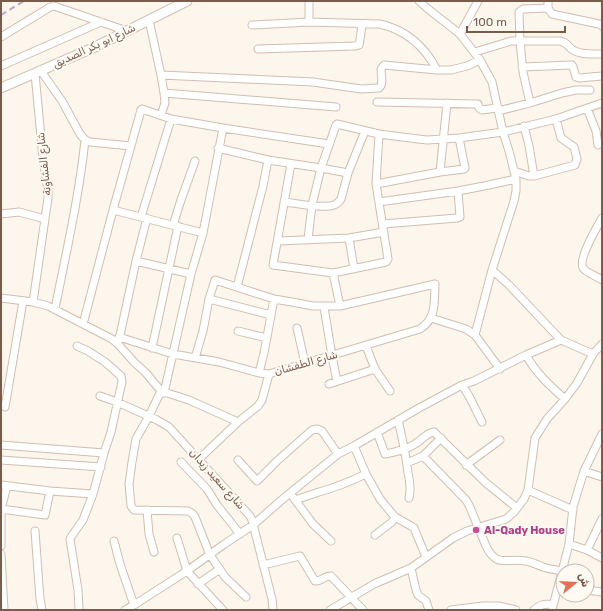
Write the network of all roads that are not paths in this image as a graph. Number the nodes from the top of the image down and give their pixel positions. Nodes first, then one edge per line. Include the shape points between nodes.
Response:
1 (187, 1) edge
2 (309, 1) edge
3 (419, 1) edge
4 (478, 1) edge
5 (548, 5) edge
6 (149, 20) junction
7 (101, 22) junction
8 (309, 22) junction
9 (362, 24) junction
10 (252, 25) dead end
11 (602, 26) edge
12 (127, 31) junction
13 (602, 32) edge
14 (460, 34) junction
15 (1, 37) edge
16 (520, 41) junction
17 (258, 49) dead end
18 (475, 52) junction
19 (602, 54) edge
20 (480, 60) junction
21 (1, 66) edge
22 (522, 67) junction
23 (437, 70) junction
24 (38, 72) junction
25 (161, 75) junction
26 (602, 76) edge
27 (1, 88) edge
28 (590, 90) dead end
29 (164, 92) junction
30 (377, 102) dead end
31 (530, 103) junction
32 (602, 103) edge
33 (447, 104) junction
34 (336, 107) dead end
35 (587, 108) junction
36 (498, 110) junction
37 (161, 115) junction
38 (170, 119) junction
39 (556, 119) junction
40 (524, 126) junction
41 (222, 128) junction
42 (365, 131) junction
43 (599, 131) edge
44 (503, 132) junction
45 (379, 134) junction
46 (459, 138) junction
47 (85, 140) junction
48 (444, 140) junction
49 (329, 144) junction
50 (598, 145) dead end
51 (131, 146) junction
52 (218, 148) junction
53 (268, 160) junction
54 (195, 161) dead end
55 (291, 164) junction
56 (321, 168) junction
57 (514, 171) junction
58 (440, 172) junction
59 (348, 173) junction
60 (534, 176) junction
61 (516, 179) junction
62 (376, 184) junction
63 (458, 191) junction
64 (284, 202) junction
65 (379, 202) junction
66 (312, 205) junction
67 (113, 210) junction
68 (1, 214) edge
69 (144, 218) junction
70 (602, 218) edge
71 (45, 219) junction
72 (383, 224) junction
73 (176, 225) junction
74 (384, 232) junction
75 (203, 233) junction
76 (349, 238) junction
77 (308, 239) junction
78 (278, 242) junction
79 (136, 261) junction
80 (168, 268) junction
81 (354, 269) junction
82 (492, 270) junction
83 (333, 273) junction
84 (192, 274) junction
85 (602, 280) edge
86 (237, 287) junction
87 (1, 298) edge
88 (209, 299) junction
89 (274, 299) junction
90 (24, 300) junction
91 (33, 302) junction
92 (340, 306) junction
93 (324, 307) junction
94 (55, 309) junction
95 (271, 315) junction
96 (431, 318) junction
97 (83, 324) junction
98 (297, 328) dead end
99 (238, 331) dead end
100 (475, 335) junction
101 (267, 338) junction
102 (119, 340) junction
103 (561, 340) junction
104 (77, 346) dead end
105 (366, 346) junction
106 (152, 348) junction
107 (598, 350) edge
108 (173, 354) junction
109 (526, 355) junction
110 (332, 356) junction
111 (195, 358) junction
112 (305, 363) junction
113 (375, 369) junction
114 (500, 369) junction
115 (259, 373) junction
116 (269, 374) junction
117 (337, 381) junction
118 (329, 384) dead end
119 (462, 385) junction
120 (390, 391) dead end
121 (162, 392) junction
122 (100, 396) dead end
123 (565, 399) junction
124 (117, 402) junction
125 (5, 406) dead end
126 (149, 416) junction
127 (398, 420) junction
128 (238, 422) junction
129 (482, 422) dead end
130 (377, 432) junction
131 (602, 434) edge
132 (441, 438) junction
133 (500, 440) dead end
134 (1, 445) edge
135 (354, 446) junction
136 (404, 450) junction
137 (104, 453) junction
138 (338, 454) junction
139 (423, 456) junction
140 (199, 459) junction
141 (1, 460) edge
142 (238, 460) dead end
143 (181, 462) dead end
144 (407, 463) junction
145 (466, 465) junction
146 (101, 467) junction
147 (584, 471) junction
148 (366, 474) junction
149 (602, 477) edge
150 (4, 485) edge
151 (528, 490) junction
152 (50, 491) junction
153 (289, 493) junction
154 (93, 494) junction
155 (409, 498) dead end
156 (295, 500) junction
157 (517, 508) junction
158 (1, 509) edge
159 (147, 510) junction
160 (572, 510) junction
161 (396, 517) junction
162 (602, 519) edge
163 (253, 525) junction
164 (478, 528) junction
165 (35, 530) dead end
166 (240, 534) junction
167 (374, 535) dead end
168 (177, 538) dead end
169 (114, 541) dead end
170 (331, 541) dead end
171 (569, 544) junction
172 (1, 546) edge
173 (587, 550) junction
174 (154, 552) dead end
175 (1, 554) edge
176 (210, 555) junction
177 (426, 557) junction
178 (602, 558) edge
179 (564, 563) edge
180 (263, 564) junction
181 (411, 568) junction
182 (220, 569) junction
183 (555, 570) edge
184 (187, 571) junction
185 (198, 584) junction
186 (246, 597) dead end
187 (351, 597) junction
188 (134, 605) junction
189 (553, 607) edge
190 (359, 609) edge
191 (4, 610) edge
192 (42, 610) edge
193 (79, 610) edge
194 (125, 610) edge
195 (223, 610) edge
196 (272, 610) edge
197 (330, 610) edge
198 (429, 610) edge
199 (451, 610) edge
200 (516, 610) edge
201 (534, 610) edge

1 - 6 street, شارع ابو بكر الصديق
2 - 8 street
3 - 14 street
4 - 14 street
5 - 11 street via 552,14
5 - 16 street via 523,9 520,12
6 - 12 street, شارع ابو بكر الصديق
6 - 25 street
7 - 12 street
7 - 15 street via 54,6
7 - 21 street
8 - 9 street
8 - 10 street
9 - 17 street via 359,45
9 - 23 street via 390,26 406,34 418,44
11 - 13 street
12 - 24 street, شارع ابو بكر الصديق
14 - 18 street
16 - 18 street via 511,41
16 - 19 street via 560,41 568,44 571,50
16 - 22 street
18 - 20 street
20 - 23 street via 460,69
20 - 36 street via 492,82
22 - 26 street via 572,65 578,78
22 - 31 street
23 - 25 street via 384,65 381,69 381,87 361,89 314,82
24 - 27 street, شارع ابو بكر الصديق
24 - 47 street via 62,102
24 - 71 street, شارع الفشاونة via 42,158 48,191
25 - 29 street
28 - 31 street via 562,93
29 - 34 street
29 - 37 street
30 - 33 street
31 - 36 street
32 - 35 street
33 - 36 street via 478,104 482,110
33 - 48 street
35 - 39 street
35 - 43 street
36 - 44 street
37 - 38 street
37 - 51 street via 141,110
38 - 41 street
38 - 69 street
39 - 40 street
39 - 60 street via 561,138 574,147 577,159 575,165
40 - 44 street
40 - 60 street
41 - 49 street
41 - 52 street
42 - 45 street
42 - 49 street via 337,124
42 - 59 street
43 - 50 street
44 - 46 street
44 - 57 street
45 - 48 street
45 - 62 street
46 - 48 street
46 - 58 street via 465,168
47 - 51 street
47 - 94 street via 78,194
48 - 58 street
49 - 56 street
51 - 67 street
52 - 53 street
52 - 75 street
53 - 55 street
53 - 86 street
54 - 73 street via 182,197
55 - 56 street
55 - 64 street
56 - 59 street
56 - 66 street
57 - 60 street
57 - 61 street
58 - 62 street
59 - 66 street via 339,202 330,206
61 - 63 street
61 - 82 street via 514,201
62 - 65 street
63 - 65 street
63 - 72 street via 460,217
64 - 66 street
64 - 78 street
65 - 72 street
66 - 77 street
67 - 69 street
67 - 97 street
68 - 71 street via 19,212
69 - 73 street
69 - 79 street
70 - 85 street via 586,250 582,265 584,270
71 - 91 street, شارع الفشاونة
72 - 74 street
73 - 75 street
73 - 80 street
74 - 76 street
74 - 81 street via 388,259 386,262
75 - 84 street
76 - 77 street
76 - 81 street
77 - 78 street
78 - 83 street via 274,266
79 - 80 street
79 - 102 street
80 - 84 street
80 - 106 street
81 - 83 street
82 - 100 street
82 - 103 street
83 - 92 street
84 - 108 street
86 - 88 street via 214,280
86 - 89 street
87 - 90 street
88 - 95 street
88 - 111 street
89 - 93 street
89 - 95 street
90 - 91 street
90 - 125 street
91 - 94 street
92 - 93 street
92 - 96 street via 435,284 434,310
93 - 110 street
94 - 97 street
95 - 101 street
96 - 100 street via 466,329
96 - 105 street, شارع الطفشان via 420,329
97 - 102 street via 112,340
98 - 112 street
99 - 101 street
100 - 114 street
101 - 115 street
102 - 106 street, شارع الطفشان
102 - 121 street via 134,362 150,376
103 - 107 street
103 - 109 street
104 - 124 street via 105,362 121,376
105 - 110 street, شارع الطفشان
105 - 113 street
106 - 108 street, شارع الطفشان
107 - 123 street
108 - 111 street, شارع الطفشان
108 - 121 street
109 - 114 street
109 - 123 street via 544,380
110 - 112 street, شارع الطفشان
110 - 117 street
111 - 115 street, شارع الطفشان
112 - 116 street, شارع الطفشان
113 - 117 street
113 - 120 street
114 - 119 street
115 - 116 street, شارع الطفشان
116 - 128 street via 261,402
117 - 118 street
119 - 127 street
119 - 129 street
121 - 126 street
121 - 128 street via 189,400
122 - 124 street, شارع سعيد زيدان
123 - 151 street via 547,419 535,438
124 - 126 street, شارع سعيد زيدان
124 - 137 street via 112,432
126 - 140 street, شارع سعيد زيدان via 169,427
126 - 159 street via 136,439 129,484 131,508
127 - 130 street
127 - 136 street
128 - 140 street
130 - 135 street
130 - 136 street via 385,454
131 - 147 street
132 - 136 street via 432,432
132 - 139 street
132 - 145 street
133 - 145 street
134 - 137 street
135 - 138 street
135 - 148 street
136 - 144 street
137 - 146 street
138 - 142 street via 322,431 317,429 312,430 257,481
138 - 153 street
139 - 144 street
139 - 164 street via 466,500
140 - 163 street, شارع سعيد زيدان via 250,516
141 - 146 street
143 - 166 street via 206,489
144 - 155 street
145 - 157 street
146 - 154 street
147 - 149 street
147 - 160 street
148 - 156 street
148 - 161 street via 380,499
150 - 152 street
150 - 158 street
151 - 157 street
151 - 160 street
152 - 154 street
152 - 158 street via 46,515
153 - 156 street
153 - 163 street
154 - 193 street via 83,520 70,539
156 - 170 street via 313,524
157 - 164 street via 506,519
158 - 172 street
159 - 174 street
159 - 176 street via 191,513
160 - 171 street
161 - 167 street
161 - 177 street via 414,528
162 - 173 street
163 - 166 street
163 - 180 street, شارع سعيد زيدان
164 - 177 street via 453,538
164 - 183 street via 489,553 495,558 502,561 526,561
165 - 192 street
166 - 176 street
168 - 184 street
169 - 188 street
171 - 173 street
171 - 179 street
173 - 178 street
175 - 191 street
176 - 182 street
176 - 184 street
177 - 181 street
180 - 187 street via 300,556 315,581 331,576
180 - 196 street, شارع سعيد زيدان
181 - 187 street
181 - 198 street via 418,595 426,601
182 - 185 street
182 - 186 street
184 - 185 street
184 - 188 street
185 - 195 street
187 - 190 street
187 - 197 street
188 - 194 street
189 - 201 street via 542,604
199 - 200 street via 484,606

